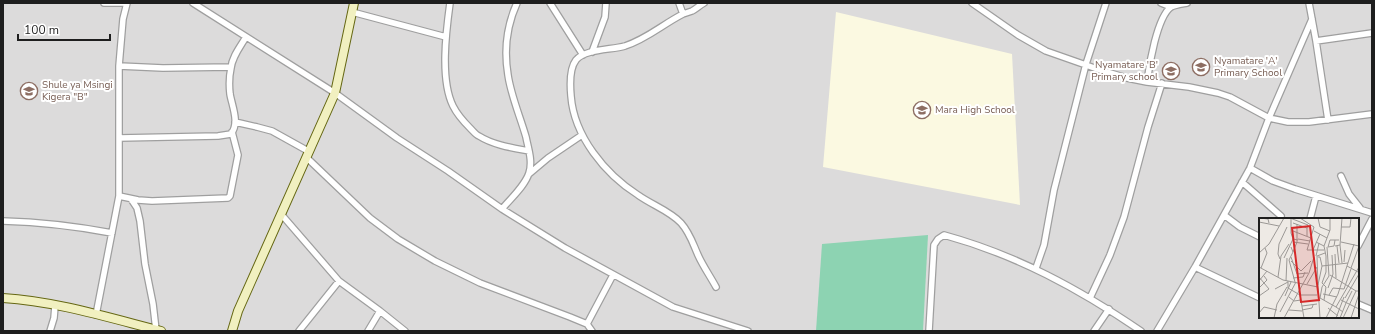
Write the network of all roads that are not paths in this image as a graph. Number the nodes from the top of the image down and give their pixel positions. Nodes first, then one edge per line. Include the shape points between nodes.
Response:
1 (104, 3) edge
2 (127, 3) edge
3 (193, 3) edge
4 (205, 3) edge
5 (354, 3) edge
6 (450, 3) edge
7 (517, 3) edge
8 (550, 3) edge
9 (606, 3) edge
10 (679, 3) edge
11 (704, 3) edge
12 (972, 3) edge
13 (1106, 3) edge
14 (1161, 3) edge
15 (1187, 3) edge
16 (1309, 3) edge
17 (201, 8) junction
18 (1171, 8) junction
19 (352, 12) junction
20 (683, 14) junction
21 (1312, 19) junction
22 (1372, 33) edge
23 (246, 37) junction
24 (446, 37) junction
25 (1316, 41) junction
26 (592, 52) junction
27 (583, 55) junction
28 (1086, 64) junction
29 (119, 66) junction
30 (231, 67) junction
31 (1147, 82) junction
32 (1162, 83) junction
33 (335, 93) junction
34 (1372, 114) edge
35 (1269, 118) junction
36 (1328, 120) junction
37 (235, 122) junction
38 (232, 132) junction
39 (582, 135) junction
40 (119, 138) junction
41 (529, 151) junction
42 (307, 154) junction
43 (1250, 168) junction
44 (529, 174) junction
45 (1341, 176) dead end
46 (1242, 182) junction
47 (119, 196) junction
48 (1316, 196) junction
49 (131, 199) junction
50 (502, 209) junction
51 (1361, 209) junction
52 (1372, 213) edge
53 (281, 214) junction
54 (1224, 215) junction
55 (1281, 216) dead end
56 (1310, 218) edge
57 (1372, 219) edge
58 (3, 221) edge
59 (112, 234) junction
60 (1259, 236) edge
61 (1359, 244) edge
62 (1195, 267) junction
63 (1036, 268) junction
64 (613, 275) junction
65 (339, 281) junction
66 (716, 287) dead end
67 (3, 298) edge
68 (1090, 298) junction
69 (1259, 298) edge
70 (1359, 304) edge
71 (55, 306) junction
72 (1109, 309) junction
73 (380, 310) junction
74 (1372, 310) edge
75 (96, 314) junction
76 (587, 324) junction
77 (158, 330) edge
78 (50, 331) edge
79 (232, 331) edge
80 (298, 331) edge
81 (368, 331) edge
82 (405, 331) edge
83 (592, 331) edge
84 (748, 331) edge
85 (929, 331) edge
86 (1094, 331) edge
87 (1141, 331) edge
88 (1157, 331) edge

1 - 2 street
2 - 29 street
3 - 17 street
4 - 17 street
5 - 19 street
6 - 24 street
7 - 41 street via 508,33 506,54 508,76
8 - 27 street
9 - 26 street via 605,18
10 - 20 street
11 - 20 street
12 - 28 street via 1032,44
13 - 28 street
14 - 18 street
15 - 18 street
16 - 21 street
17 - 23 street
18 - 31 street via 1154,42
19 - 24 street
19 - 33 street
20 - 26 street via 638,41
21 - 25 street
21 - 35 street
22 - 25 street
23 - 30 street
23 - 33 street
24 - 41 street via 447,88 453,106 465,123 479,136 512,148
25 - 36 street
26 - 27 street
27 - 39 street via 576,60 570,80 572,108
28 - 31 street
28 - 63 street via 1054,190 1044,245
29 - 30 street
29 - 40 street
30 - 37 street via 230,87
31 - 32 street
32 - 35 street via 1218,93
32 - 68 street via 1124,217
33 - 42 street
33 - 50 street
34 - 36 street
35 - 36 street via 1288,122
35 - 43 street
37 - 38 street
37 - 42 street via 272,132
38 - 40 street via 218,136
38 - 49 street via 238,159 228,198 167,201
39 - 44 street
39 - 66 street via 619,182 682,224
40 - 47 street
41 - 44 street
42 - 53 street
42 - 76 street via 370,218 398,239 480,283
43 - 46 street
43 - 48 street via 1273,181
44 - 50 street
45 - 51 street via 1349,194
46 - 54 street
46 - 55 street
47 - 49 street
47 - 59 street
48 - 51 street
48 - 56 street
49 - 77 street via 137,208 140,221 143,254
50 - 64 street
51 - 52 street
53 - 65 street
53 - 79 street via 238,311
54 - 60 street
54 - 62 street
57 - 61 street
58 - 59 street via 54,224
59 - 75 street
62 - 69 street
62 - 88 street
63 - 68 street
63 - 85 street via 1002,253 944,235 934,245
64 - 76 street
64 - 84 street via 673,307
65 - 73 street
65 - 80 street
67 - 71 street
68 - 72 street
70 - 74 street
71 - 75 street
71 - 78 street
72 - 86 street
72 - 87 street
73 - 81 street
73 - 82 street
75 - 77 street
76 - 83 street

